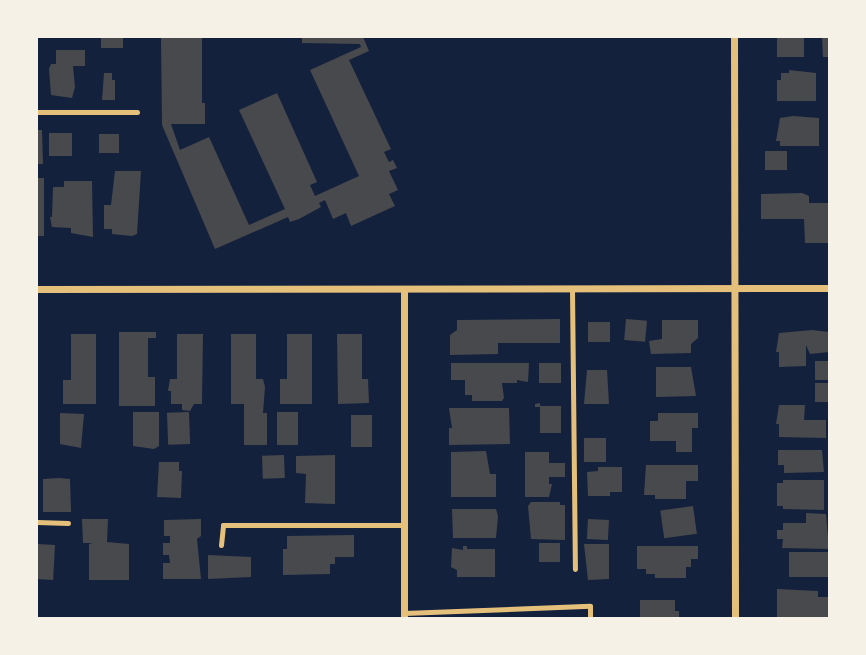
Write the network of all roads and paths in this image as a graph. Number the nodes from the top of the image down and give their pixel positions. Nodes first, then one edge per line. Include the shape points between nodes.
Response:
1 (734, 37) edge
2 (37, 112) edge
3 (138, 112) dead end
4 (734, 288) junction
5 (829, 288) edge
6 (37, 289) edge
7 (404, 289) junction
8 (572, 289) junction
9 (37, 522) edge
10 (68, 523) dead end
11 (403, 525) junction
12 (221, 545) dead end
13 (575, 569) dead end
14 (404, 615) edge
15 (590, 618) edge
16 (735, 618) edge

1 - 4 street
2 - 3 lane
4 - 5 street
4 - 8 street
4 - 16 street
6 - 7 street
7 - 8 street
7 - 11 street
8 - 13 lane
9 - 10 lane
11 - 12 lane via 223,525
11 - 14 street
14 - 15 lane via 590,606

